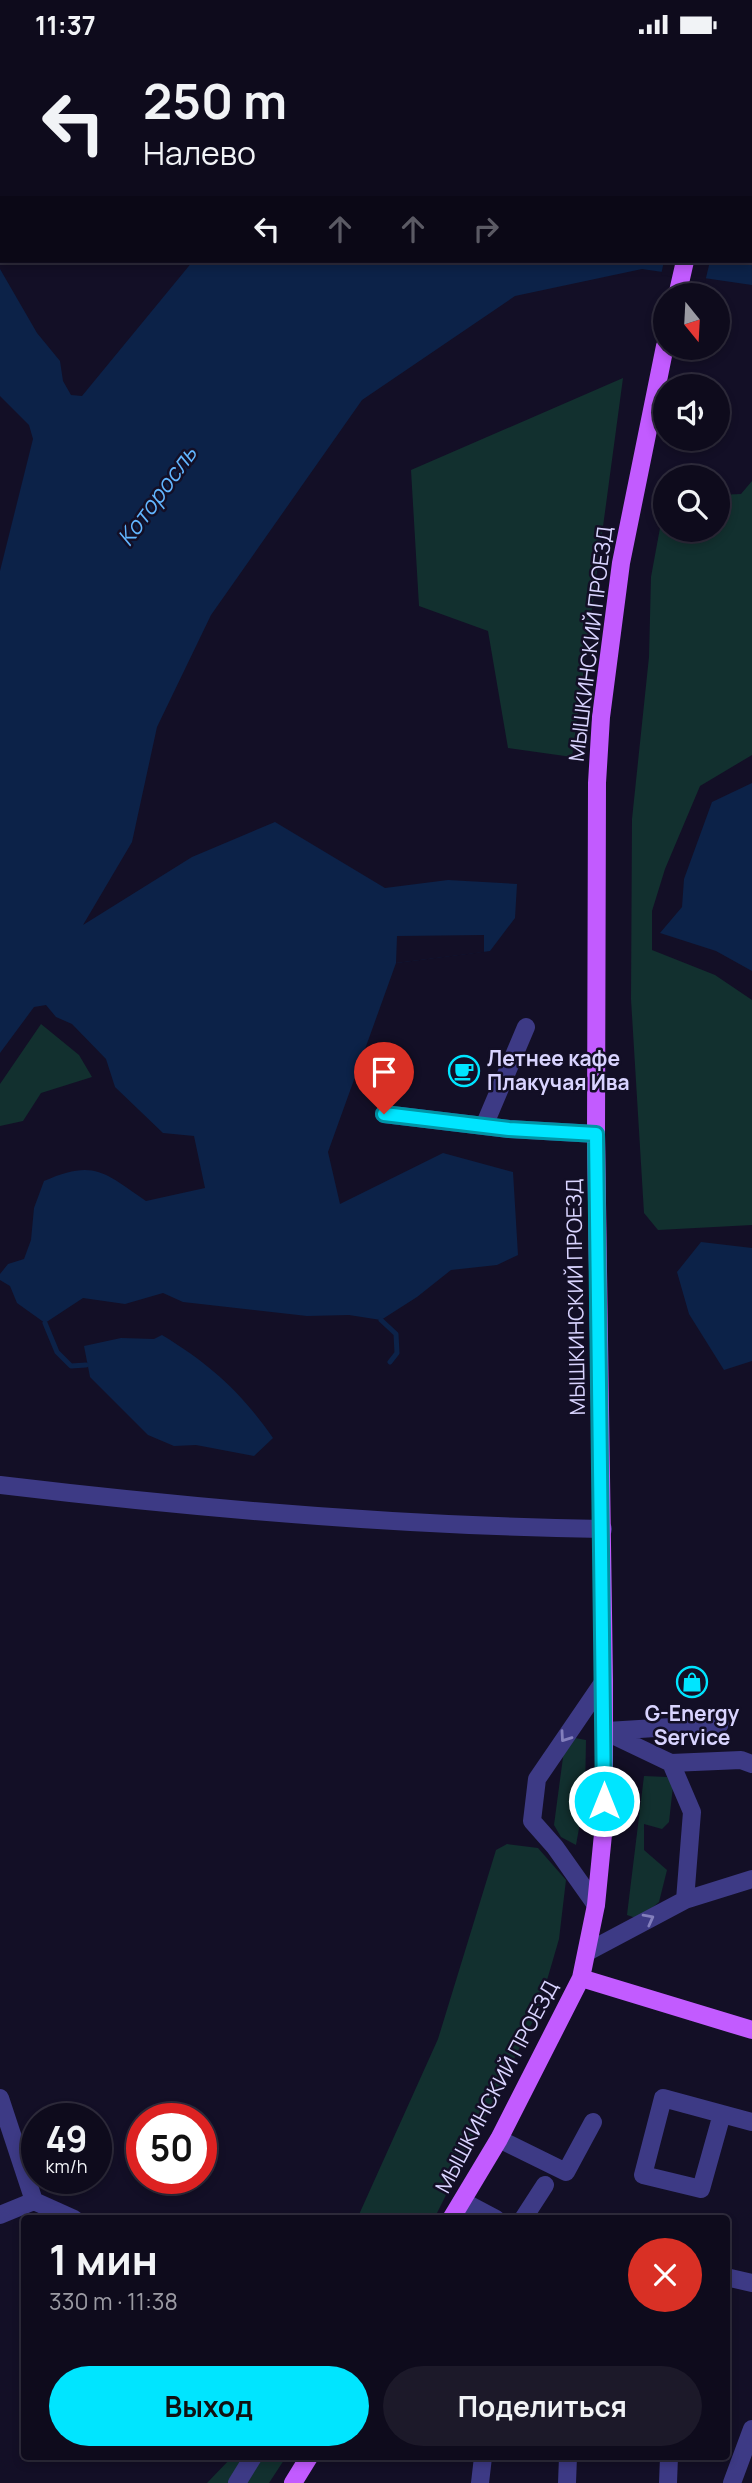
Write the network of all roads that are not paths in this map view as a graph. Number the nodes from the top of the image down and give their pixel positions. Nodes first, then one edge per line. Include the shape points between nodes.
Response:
1 (685, 263) edge
2 (680, 283) edge
3 (662, 361) edge
4 (526, 1027) dead end
5 (384, 1114) dead end
6 (484, 1126) junction
7 (596, 1134) junction
8 (0, 1485) edge
9 (603, 1529) junction
10 (604, 1681) junction
11 (720, 1724) dead end
12 (604, 1731) junction
13 (671, 1763) junction
14 (752, 1764) edge
15 (752, 1879) edge
16 (685, 1900) junction
17 (596, 1905) junction
18 (589, 1951) junction
19 (581, 1978) junction
20 (752, 2030) edge
21 (0, 2098) edge
22 (722, 2114) junction
23 (593, 2122) dead end
24 (752, 2122) edge
25 (499, 2139) junction
26 (545, 2185) dead end
27 (34, 2201) junction
28 (462, 2201) junction
29 (0, 2215) edge
30 (65, 2215) edge
31 (453, 2215) edge
32 (488, 2215) edge
33 (526, 2215) edge
34 (730, 2278) edge
35 (752, 2283) edge
36 (752, 2429) edge
37 (251, 2460) edge
38 (307, 2460) edge
39 (483, 2460) edge
40 (568, 2460) edge
41 (669, 2460) edge
42 (237, 2483) edge
43 (293, 2483) edge
44 (480, 2483) edge
45 (567, 2483) edge
46 (668, 2483) edge
47 (732, 2483) edge

1 - 2 main road
3 - 7 main road, МЫШКИНСКИЙ ПРОЕЗД via 621,563 601,717
4 - 6 lane
5 - 6 lane
6 - 7 lane
7 - 9 main road, МЫШКИНСКИЙ ПРОЕЗД
8 - 9 lane via 144,1502 467,1527
9 - 10 main road, МЫШКИНСКИЙ ПРОЕЗД
10 - 12 main road, МЫШКИНСКИЙ ПРОЕЗД
10 -> 17 lane via 537,1779 532,1821
11 - 12 lane
12 - 13 lane
12 - 17 main road, МЫШКИНСКИЙ ПРОЕЗД via 604,1824
13 - 14 lane via 741,1760
13 - 16 lane via 692,1812
15 - 16 lane
18 -> 16 lane
17 - 18 main road, МЫШКИНСКИЙ ПРОЕЗД
18 - 19 main road, МЫШКИНСКИЙ ПРОЕЗД
19 - 20 main road
19 - 25 main road, МЫШКИНСКИЙ ПРОЕЗД
21 - 27 lane
22 - 22 lane via 663,2098 643,2175 701,2189
22 - 24 lane
23 - 25 lane via 566,2172
25 - 28 main road, МЫШКИНСКИЙ ПРОЕЗД
26 - 33 lane
27 - 29 lane
27 - 30 lane
28 - 31 main road, МЫШКИНСКИЙ ПРОЕЗД
28 - 32 lane
34 - 35 lane
36 - 47 lane
37 - 42 lane
38 - 43 main road
39 - 44 lane
40 - 45 lane
41 - 46 lane

